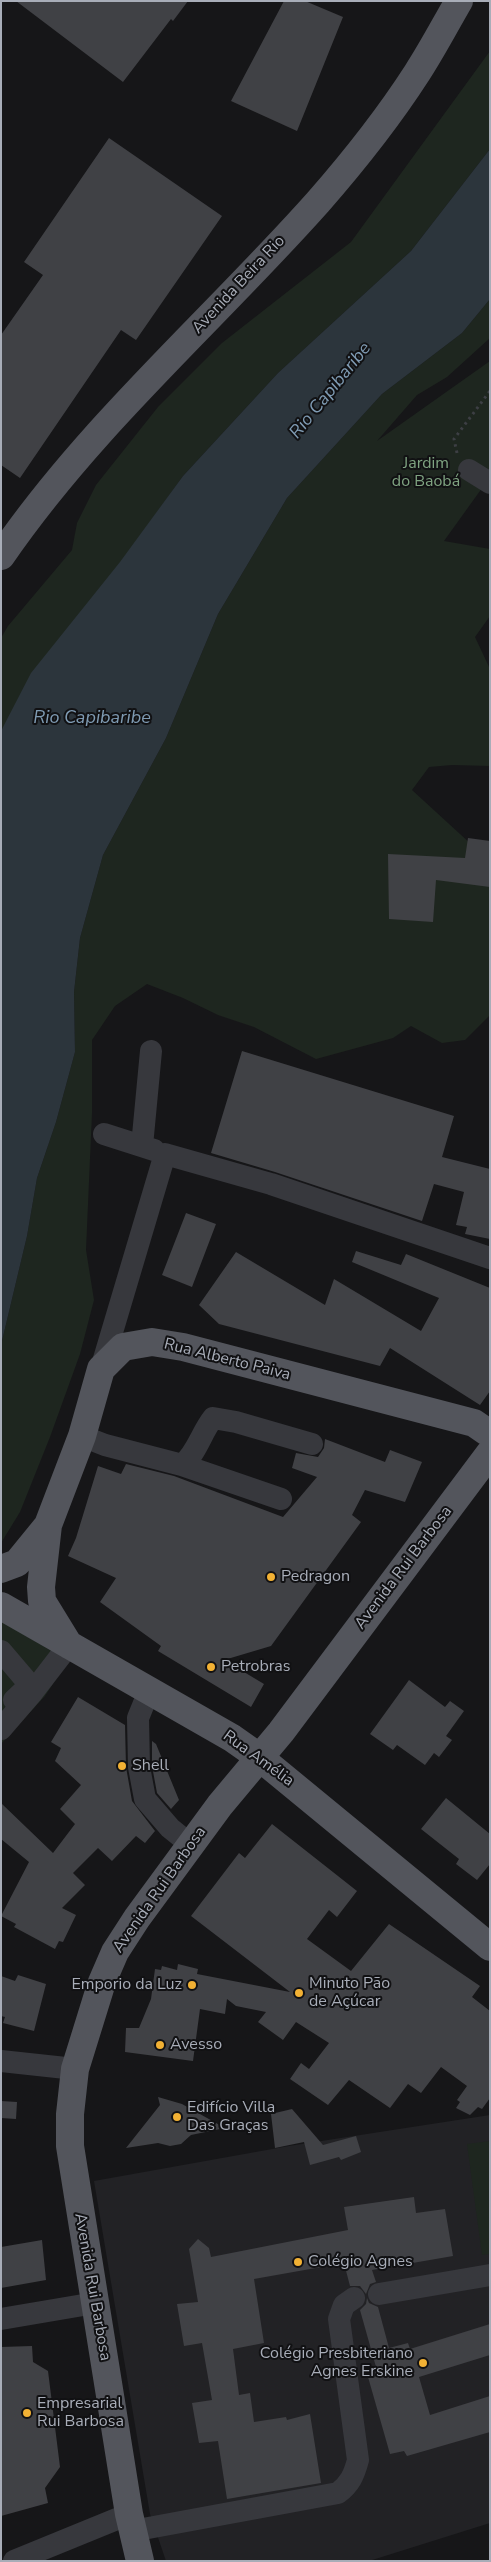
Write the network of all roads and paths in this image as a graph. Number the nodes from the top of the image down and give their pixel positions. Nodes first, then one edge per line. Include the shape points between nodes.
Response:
1 (458, 1) edge
2 (490, 391) edge
3 (469, 470) joint
4 (490, 482) edge
5 (1, 556) edge
6 (150, 1051) dead end
7 (104, 1134) dead end
8 (142, 1146) junction
9 (165, 1154) junction
10 (490, 1258) edge
11 (101, 1369) junction
12 (490, 1434) edge
13 (82, 1436) junction
14 (312, 1444) dead end
15 (490, 1453) edge
16 (182, 1465) junction
17 (281, 1499) dead end
18 (48, 1526) junction
19 (1, 1569) edge
20 (4, 1613) edge
21 (69, 1645) junction
22 (1, 1651) edge
23 (149, 1690) junction
24 (1, 1713) edge
25 (1, 1729) edge
26 (259, 1757) junction
27 (191, 1845) junction
28 (490, 1947) edge
29 (1, 2061) edge
30 (75, 2070) junction
31 (490, 2275) edge
32 (379, 2294) dead end
33 (354, 2298) dead end
34 (95, 2303) junction
35 (1, 2319) edge
36 (131, 2522) junction
37 (14, 2561) edge
38 (140, 2561) edge

1 - 5 main road, Avenida Beira Rio via 418,73 318,202 105,427
2 - 3 path via 454,439 458,456
3 - 4 street
6 - 8 street
7 - 8 street
8 - 9 street
9 - 10 street via 271,1184
9 - 11 street
11 - 12 main road, Rua Alberto Paiva via 123,1347 152,1342 183,1347 474,1423
11 - 13 main road, Rua Alberto Paiva
13 - 16 street
13 - 18 main road, Rua Alberto Paiva
14 - 16 street via 213,1418 192,1457
15 - 26 main road, Avenida Rui Barbosa via 388,1592
16 - 17 street
18 - 19 main road, Rua Alberto Paiva via 17,1563
18 - 21 main road, Rua Alberto Paiva via 42,1601
20 - 21 main road, Rua Amélia
21 - 23 main road, Rua Amélia
21 - 25 street
22 - 24 street via 30,1684
23 - 26 main road, Rua Amélia
23 - 27 street via 138,1718 139,1767 145,1799 170,1828
26 - 27 main road, Avenida Rui Barbosa
26 - 28 main road, Rua Amélia
27 - 30 main road, Avenida Rui Barbosa via 115,1952 99,1991
29 - 30 street
30 - 34 main road, Avenida Rui Barbosa via 70,2146
31 - 32 street
33 - 36 street via 344,2304 339,2319 358,2460 348,2485 338,2493
34 - 35 street
34 - 36 main road, Avenida Rui Barbosa
36 - 37 street
36 - 38 main road, Avenida Rui Barbosa

